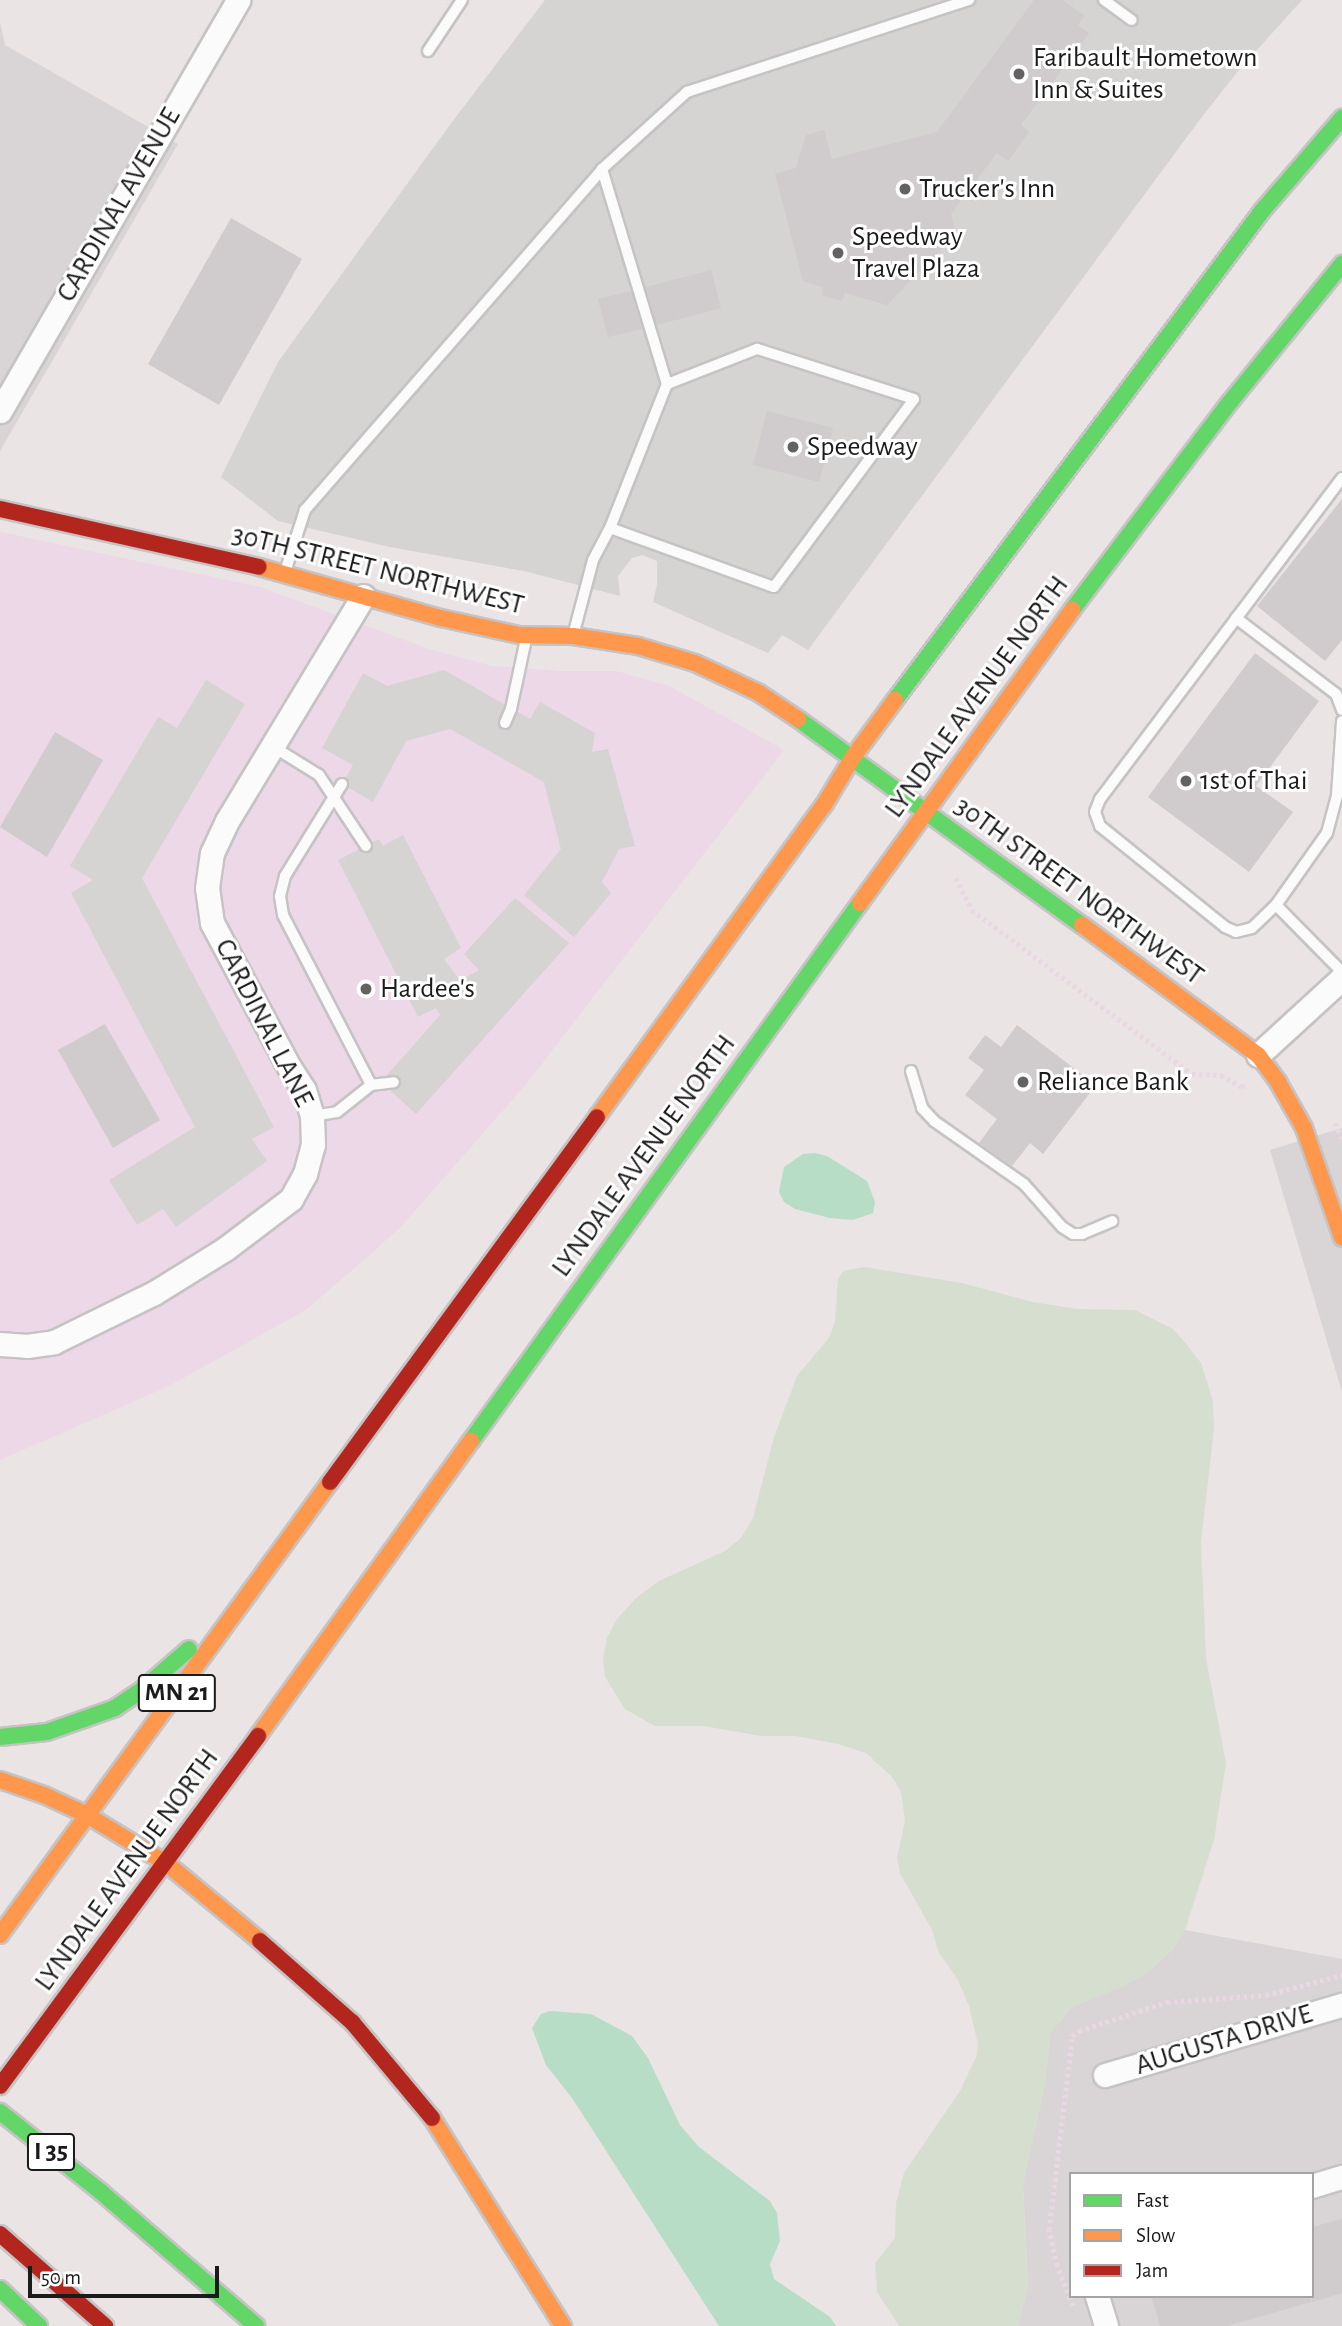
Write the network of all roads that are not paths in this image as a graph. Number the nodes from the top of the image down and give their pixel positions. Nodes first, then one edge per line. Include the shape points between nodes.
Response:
1 (238, 0) edge
2 (462, 0) edge
3 (969, 0) edge
4 (1104, 0) edge
5 (1132, 20) dead end
6 (428, 51) dead end
7 (1342, 118) edge
8 (601, 169) junction
9 (1342, 264) edge
10 (667, 384) junction
11 (0, 411) edge
12 (1342, 478) edge
13 (0, 509) edge
14 (610, 528) junction
15 (285, 572) junction
16 (363, 596) junction
17 (1236, 618) junction
18 (526, 636) junction
19 (573, 636) junction
20 (1342, 710) edge
21 (1342, 721) edge
22 (505, 723) dead end
23 (272, 746) junction
24 (853, 757) junction
25 (342, 784) dead end
26 (333, 798) junction
27 (927, 811) junction
28 (366, 846) dead end
29 (1276, 905) junction
30 (1342, 972) edge
31 (1342, 978) edge
32 (1263, 1062) junction
33 (911, 1071) dead end
34 (394, 1082) dead end
35 (371, 1085) junction
36 (312, 1116) junction
37 (1112, 1221) dead end
38 (1342, 1238) edge
39 (0, 1343) edge
40 (267, 1570) junction
41 (0, 1737) edge
42 (0, 1780) edge
43 (87, 1815) junction
44 (166, 1863) junction
45 (0, 1934) edge
46 (1342, 2004) edge
47 (1105, 2076) dead end
48 (0, 2086) edge
49 (0, 2112) edge
50 (1342, 2177) edge
51 (1314, 2185) edge
52 (0, 2234) edge
53 (0, 2289) edge
54 (1098, 2298) edge
55 (38, 2326) edge
56 (105, 2326) edge
57 (256, 2326) edge
58 (563, 2326) edge
59 (1106, 2326) edge

1 - 11 street, CARDINAL AVENUE
2 - 6 lane
3 - 8 lane via 687,92
4 - 5 lane
7 - 24 main road via 1262,211
8 - 10 lane
8 - 15 lane via 304,510
9 - 27 main road, LYNDALE AVENUE NORTH via 1076,604
10 - 14 lane
10 - 14 lane via 757,349 914,399 774,587
12 - 17 lane
13 - 15 main road, 30TH STREET NORTHWEST
14 - 19 lane via 593,560
15 - 16 main road, 30TH STREET NORTHWEST
16 - 18 main road, 30TH STREET NORTHWEST
16 - 23 street, CARDINAL LANE
17 - 20 lane via 1336,694
17 - 29 lane via 1100,799 1095,812 1100,826 1225,927 1236,932 1252,928
18 - 19 main road, 30TH STREET NORTHWEST
18 - 22 lane
19 - 24 main road, 30TH STREET NORTHWEST via 638,646 695,663 759,693
21 - 29 lane via 1337,795 1327,833
23 - 26 lane via 319,775
23 - 36 street, CARDINAL LANE via 212,853 207,888 212,923 304,1090
24 - 27 main road, 30TH STREET NORTHWEST
24 - 40 main road via 816,816
25 - 26 lane
26 - 28 lane
26 - 35 lane via 285,876 281,905
27 - 32 main road, 30TH STREET NORTHWEST
27 - 44 main road, LYNDALE AVENUE NORTH
29 - 30 lane
31 - 32 street
32 - 38 main road, 30TH STREET NORTHWEST via 1304,1128
33 - 37 lane via 919,1099 934,1121 1024,1184 1062,1227 1082,1234
34 - 35 lane
35 - 36 lane via 337,1112
36 - 39 street, CARDINAL LANE via 313,1145 305,1174 291,1199 225,1249 154,1293 54,1342
40 - 41 main road via 178,1660 115,1708 47,1732
40 - 43 main road, MN 21
42 - 43 main road
43 - 44 main road
43 - 45 main road, MN 21
44 - 48 main road, LYNDALE AVENUE NORTH
44 - 58 main road via 301,1974 393,2067 438,2123
46 - 47 street, AUGUSTA DRIVE
49 - 57 main road, I 35
50 - 51 street
52 - 56 main road
53 - 55 main road
54 - 59 street

